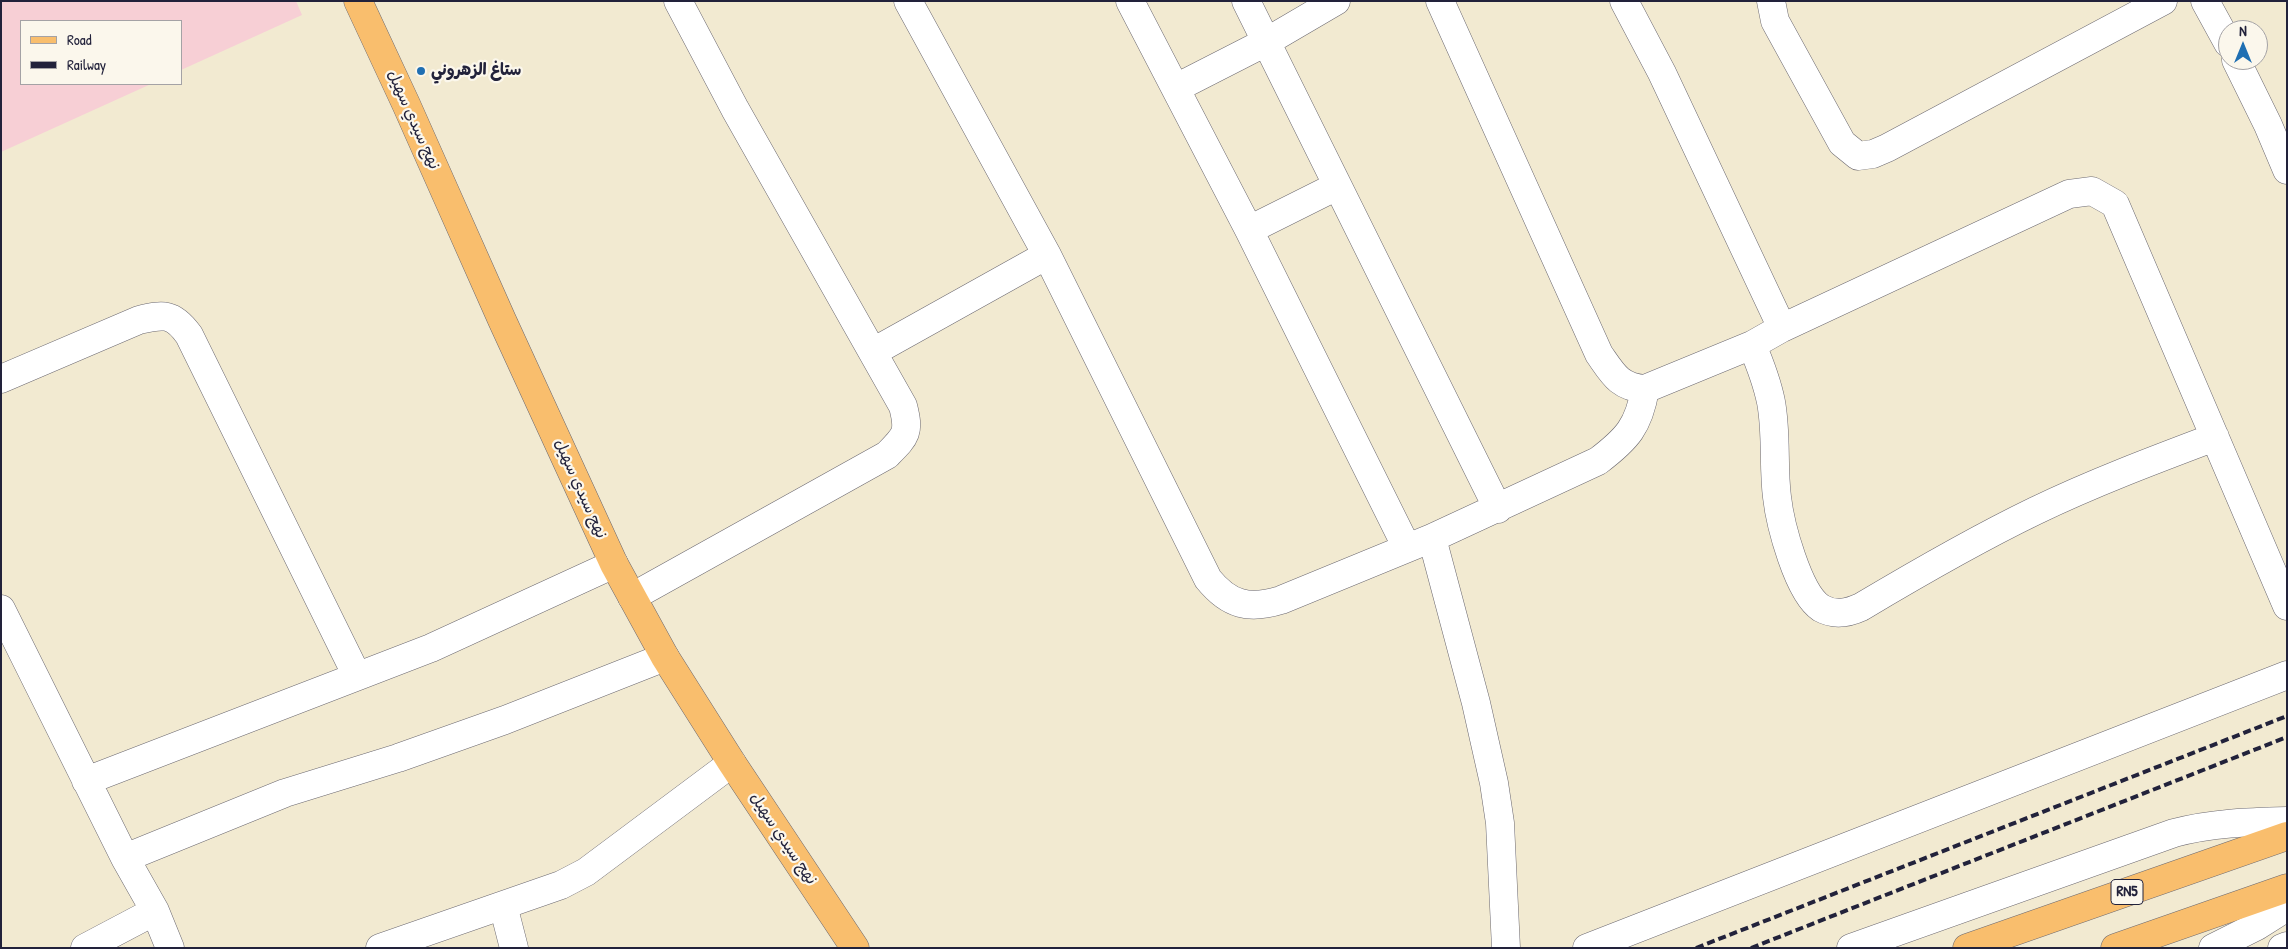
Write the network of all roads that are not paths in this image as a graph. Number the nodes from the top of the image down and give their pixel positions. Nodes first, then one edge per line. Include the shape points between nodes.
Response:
1 (358, 1) edge
2 (678, 1) edge
3 (908, 1) edge
4 (1130, 1) edge
5 (1246, 1) edge
6 (1336, 1) edge
7 (1440, 1) edge
8 (1624, 1) edge
9 (1771, 1) edge
10 (2163, 1) edge
11 (2205, 1) edge
12 (2218, 25) edge
13 (1266, 42) junction
14 (2243, 70) edge
15 (1176, 88) junction
16 (2277, 120) edge
17 (2287, 170) edge
18 (1337, 186) junction
19 (1249, 230) junction
20 (1047, 255) junction
21 (1782, 328) junction
22 (1752, 345) junction
23 (872, 352) junction
24 (1, 379) edge
25 (1645, 389) junction
26 (2214, 437) junction
27 (1498, 509) junction
28 (1419, 543) junction
29 (614, 564) junction
30 (632, 597) junction
31 (2287, 606) edge
32 (1, 609) edge
33 (665, 657) junction
34 (2287, 675) edge
35 (357, 676) junction
36 (732, 763) junction
37 (86, 781) junction
38 (2287, 821) edge
39 (2287, 836) edge
40 (125, 858) junction
41 (2287, 888) edge
42 (503, 905) junction
43 (2287, 907) edge
44 (155, 911) junction
45 (2287, 946) edge
46 (85, 948) edge
47 (170, 948) edge
48 (380, 948) edge
49 (514, 948) edge
50 (855, 948) edge
51 (1506, 948) edge
52 (1587, 948) edge
53 (1851, 948) edge
54 (1967, 948) edge
55 (2115, 948) edge
56 (2213, 948) edge
57 (2282, 948) edge

1 - 29 main road, نهج سيدي سهيل
2 - 23 street
3 - 20 street
4 - 15 street
5 - 13 street
6 - 13 street
7 - 25 street via 1600,354 1620,381 1631,388
8 - 21 street via 1662,73
9 - 10 street via 1775,21 1842,143 1858,156 1887,148
11 - 12 street
13 - 15 street
13 - 18 street
14 - 16 street
15 - 19 street
16 - 17 street
18 - 19 street
18 - 27 street
19 - 28 street
20 - 23 street
20 - 28 street via 1208,579 1219,592 1233,601 1265,604
21 - 22 street
21 - 26 street via 2069,194 2092,190 2115,204
22 - 25 street
22 - 26 street via 1771,402 1776,496 1783,532 1794,565 1811,597 1834,613 1848,613 1861,607 1946,556 2035,511 2126,470
23 - 30 street via 903,406 908,425 902,440 886,455
24 - 35 street via 139,320 169,316 182,325
25 - 27 street via 1642,409 1621,444 1598,461
26 - 31 street
27 - 28 street
28 - 51 street via 1476,703 1494,783 1500,823
29 - 30 main road, نهج سيدي سهيل
29 - 35 street via 431,648
30 - 33 main road, نهج سيدي سهيل
32 - 37 street
33 - 36 main road, نهج سيدي سهيل
33 - 40 street via 398,758 285,793
34 - 52 street
35 - 37 street
36 - 42 street via 586,872 561,885
36 - 50 main road, نهج سيدي سهيل
37 - 40 street
38 - 53 street via 2201,826
39 - 54 main road, RN5
40 - 44 street
41 - 55 main road
42 - 48 street
42 - 49 street
43 - 56 street
44 - 46 street
44 - 47 street
45 - 57 street

